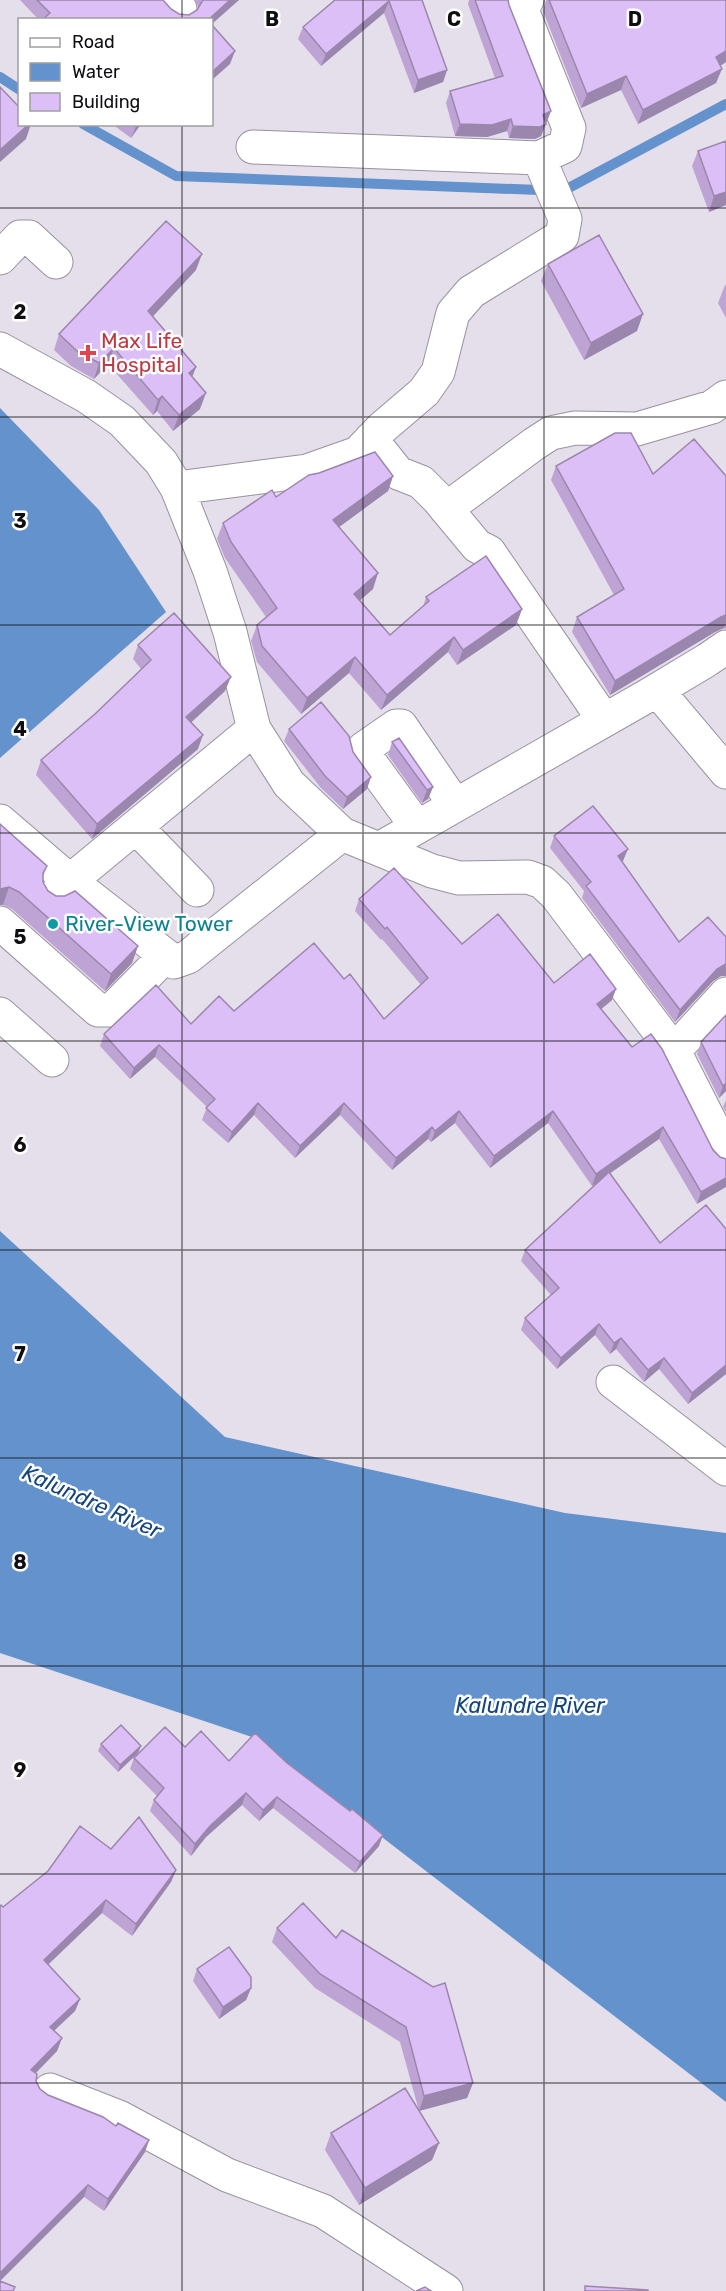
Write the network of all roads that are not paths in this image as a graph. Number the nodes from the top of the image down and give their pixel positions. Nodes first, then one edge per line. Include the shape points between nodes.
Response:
1 (527, 0) edge
2 (253, 147) dead end
3 (541, 163) junction
4 (0, 258) edge
5 (56, 262) dead end
6 (0, 349) edge
7 (726, 397) edge
8 (371, 439) junction
9 (177, 488) junction
10 (446, 509) junction
11 (720, 663) edge
12 (657, 690) junction
13 (604, 720) junction
14 (254, 729) junction
15 (726, 772) edge
16 (455, 805) junction
17 (0, 821) edge
18 (417, 827) junction
19 (137, 828) junction
20 (342, 834) junction
21 (380, 849) junction
22 (65, 890) junction
23 (197, 890) dead end
24 (11, 935) edge
25 (164, 957) junction
26 (726, 994) edge
27 (0, 1014) edge
28 (674, 1051) junction
29 (52, 1060) dead end
30 (726, 1153) edge
31 (613, 1382) dead end
32 (726, 1469) edge
33 (50, 2090) dead end
34 (446, 2291) edge

1 - 3 street via 522,10 569,128 566,146
2 - 3 street
3 - 8 street via 565,219 562,236 471,292 453,313 438,372 424,392
4 - 5 street via 20,237 29,237
6 - 9 street via 86,396 122,421 161,462
7 - 10 street via 712,407 637,429 575,428 551,433
8 - 9 street via 358,453 307,471
8 - 10 street via 398,473 421,482
9 - 14 street via 230,632
10 - 13 street via 477,546 489,552
11 - 12 street
12 - 13 street
12 - 15 street
13 - 16 street
14 - 19 street
14 - 20 street via 289,784
16 - 18 street
16 - 18 street via 401,726 396,726 363,749 364,754
17 - 22 street
18 - 21 street
19 - 22 street
19 - 23 street
20 - 21 street
20 - 25 street via 188,957 174,962
21 - 28 street via 459,878 528,877 542,882 556,895
22 - 25 street
24 - 25 street via 98,1010 112,1010
26 - 28 street
27 - 29 street
28 - 30 street
31 - 32 street
33 - 34 street via 119,2117 227,2175 324,2211

